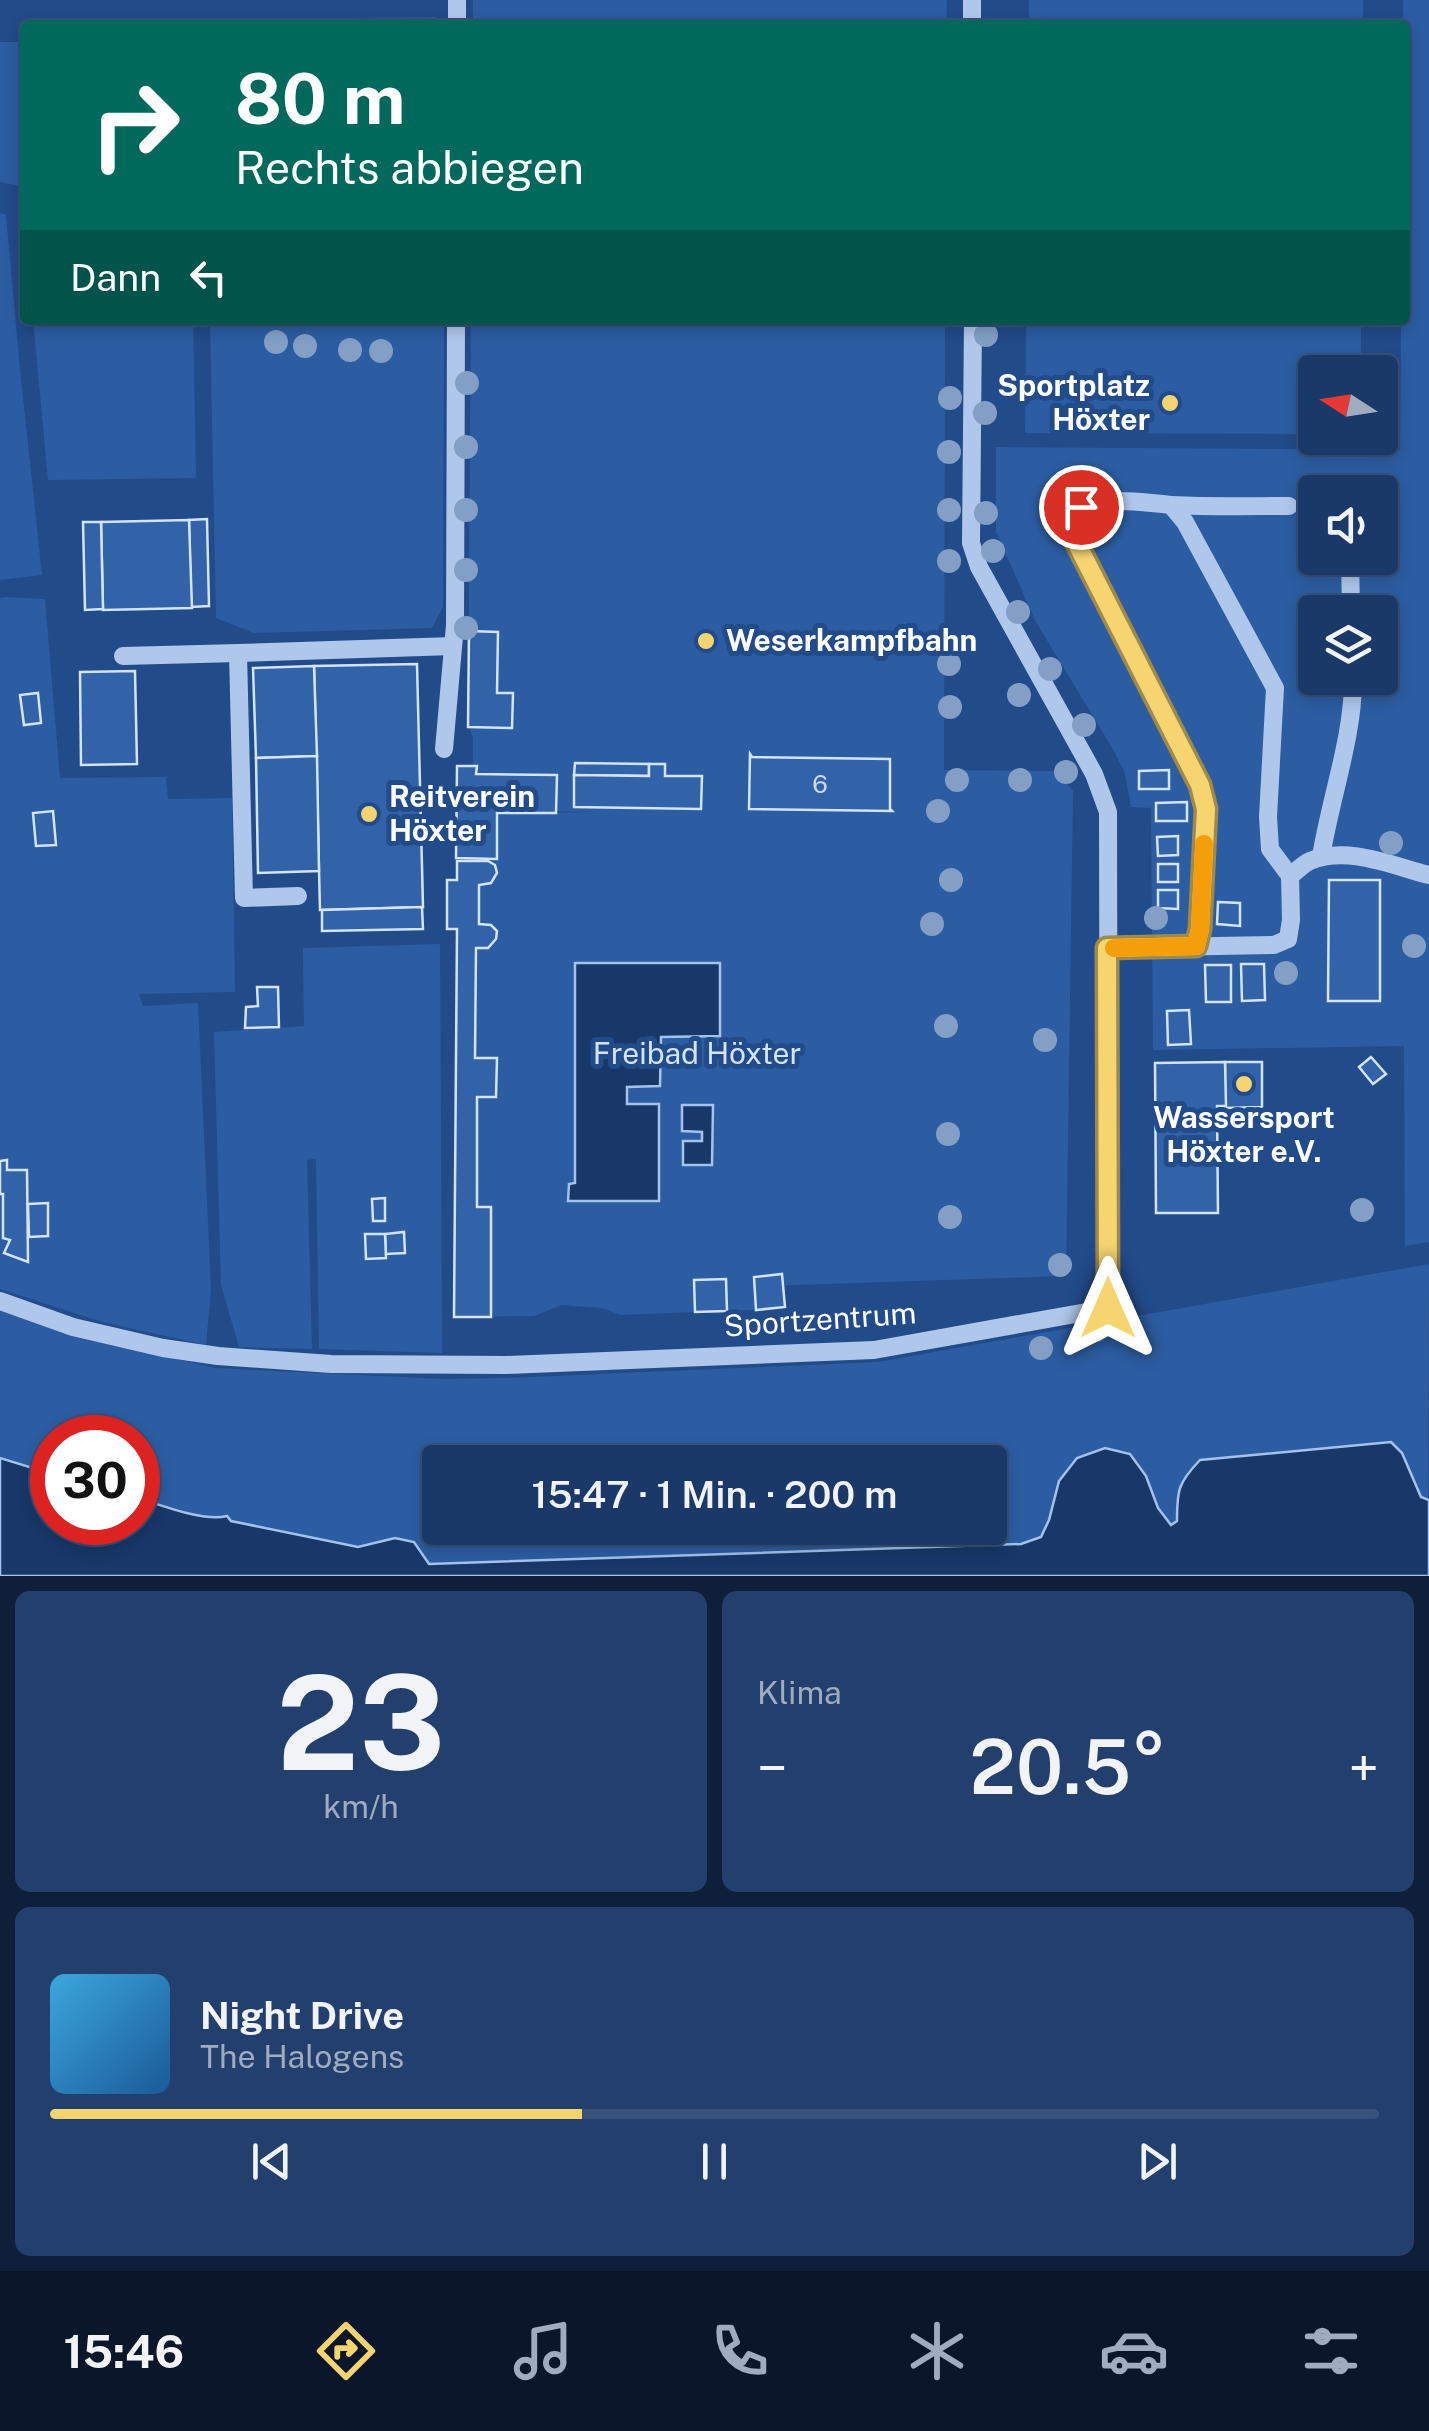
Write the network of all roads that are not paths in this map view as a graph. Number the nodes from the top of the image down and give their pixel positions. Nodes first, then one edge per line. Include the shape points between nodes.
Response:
1 (456, 325) edge
2 (974, 325) edge
3 (1171, 505) junction
4 (1289, 506) dead end
5 (453, 646) junction
6 (238, 653) junction
7 (123, 656) dead end
8 (1352, 695) edge
9 (444, 748) dead end
10 (1321, 858) junction
11 (1429, 875) edge
12 (1290, 876) junction
13 (298, 896) dead end
14 (1196, 946) junction
15 (1107, 948) junction
16 (0, 1301) edge

1 - 5 street
2 - 15 street, Sportzentrum via 971,542 1108,812
3 - 4 street
3 - 12 street via 1275,688 1270,850
3 - 14 street via 1101,503 1074,514 1076,542 1200,785 1206,809
5 - 6 street
5 - 9 street
6 - 7 street
6 - 13 street via 244,898
8 - 10 street
10 - 11 street via 1347,855
10 - 12 street
12 - 14 street via 1288,940
14 - 15 street
15 - 16 street, Sportzentrum via 1108,1308 874,1350 506,1365 332,1364 163,1348

